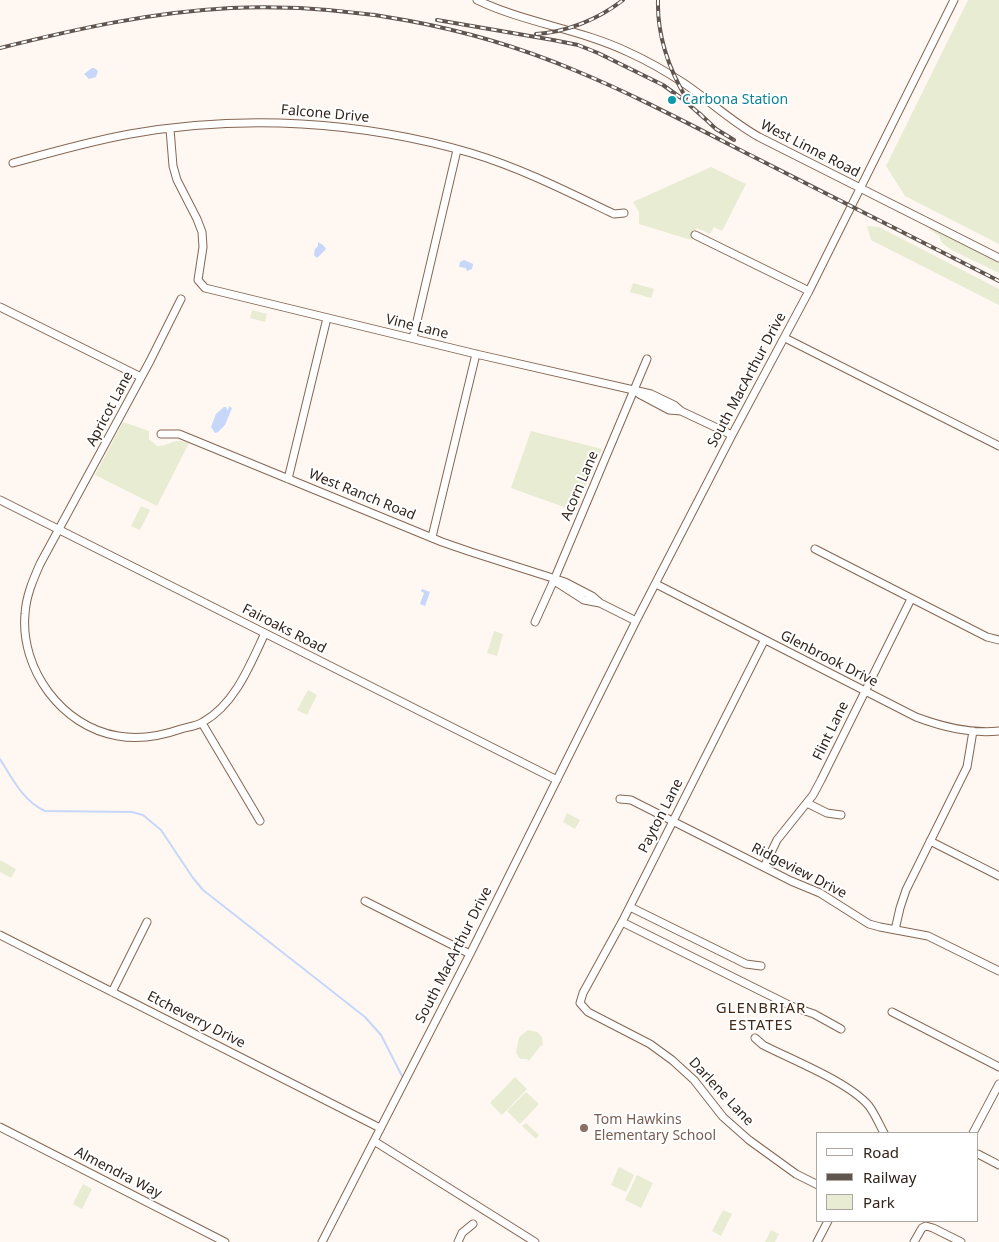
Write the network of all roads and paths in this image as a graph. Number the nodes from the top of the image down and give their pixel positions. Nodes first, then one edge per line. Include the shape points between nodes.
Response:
1 (477, 0) edge
2 (954, 0) edge
3 (170, 129) junction
4 (457, 150) junction
5 (13, 163) dead end
6 (860, 188) junction
7 (624, 213) dead end
8 (695, 235) dead end
9 (999, 258) edge
10 (809, 291) junction
11 (180, 299) dead end
12 (0, 307) edge
13 (327, 318) junction
14 (413, 338) junction
15 (785, 338) junction
16 (476, 354) junction
17 (647, 359) dead end
18 (141, 377) junction
19 (634, 392) junction
20 (161, 434) dead end
21 (732, 435) junction
22 (999, 446) edge
23 (288, 479) junction
24 (0, 500) edge
25 (59, 530) junction
26 (432, 537) junction
27 (815, 549) dead end
28 (554, 580) junction
29 (656, 584) junction
30 (911, 598) junction
31 (636, 621) junction
32 (535, 622) dead end
33 (265, 633) junction
34 (764, 640) junction
35 (999, 640) edge
36 (864, 691) junction
37 (202, 723) junction
38 (973, 731) junction
39 (999, 731) edge
40 (557, 780) junction
41 (620, 800) dead end
42 (806, 803) junction
43 (841, 815) dead end
44 (260, 821) dead end
45 (672, 821) junction
46 (930, 841) junction
47 (764, 867) junction
48 (999, 876) edge
49 (365, 902) dead end
50 (630, 906) junction
51 (147, 922) dead end
52 (622, 922) junction
53 (895, 930) junction
54 (0, 935) edge
55 (470, 954) junction
56 (761, 966) dead end
57 (999, 971) edge
58 (112, 992) junction
59 (580, 1003) joint
60 (892, 1012) dead end
61 (841, 1029) dead end
62 (755, 1038) dead end
63 (999, 1067) edge
64 (999, 1084) edge
65 (0, 1127) edge
66 (380, 1128) junction
67 (883, 1132) edge
68 (974, 1132) edge
69 (374, 1141) junction
70 (979, 1155) edge
71 (999, 1165) edge
72 (816, 1184) edge
73 (827, 1222) edge
74 (473, 1224) dead end
75 (224, 1242) edge
76 (322, 1242) edge
77 (458, 1242) edge
78 (535, 1242) edge
79 (817, 1242) edge
80 (914, 1242) edge
81 (961, 1242) edge

1 - 6 street, West Linne Road via 627,51 680,81 750,132
2 - 6 street
3 - 4 street, Falcone Drive via 276,122 368,130
3 - 5 street, Falcone Drive via 94,142
3 - 13 street, Vine Lane via 177,180 202,232 204,246 198,280 213,291
4 - 7 street, Falcone Drive via 512,168 614,214
4 - 14 street
6 - 9 street, West Linne Road
6 - 10 street, South MacArthur Drive
8 - 10 street
10 - 15 street, South MacArthur Drive
11 - 18 street, Apricot Lane
12 - 18 street
13 - 14 street, Vine Lane
13 - 23 street
14 - 16 street, Vine Lane
15 - 21 street, South MacArthur Drive
15 - 22 street
16 - 19 street, Vine Lane
16 - 26 street
17 - 19 street, Acorn Lane
18 - 25 street, Apricot Lane
19 - 21 street, Vine Lane
19 - 28 street, Acorn Lane
20 - 23 street, West Ranch Road via 179,434
21 - 29 street, South MacArthur Drive
23 - 26 street, West Ranch Road
24 - 25 street, Fairoaks Road
25 - 33 street, Fairoaks Road
25 - 37 street, Apricot Lane via 31,584 24,616 29,655 44,686 75,717 90,727 118,736 153,737
26 - 28 street, West Ranch Road
27 - 30 street
28 - 31 street, West Ranch Road via 565,582 578,592
28 - 32 street, Acorn Lane
29 - 31 street
29 - 34 street, Glenbrook Drive
30 - 35 street
30 - 36 street, Flint Lane
31 - 40 street, South MacArthur Drive
33 - 37 street via 230,698
33 - 40 street, Fairoaks Road
34 - 36 street, Glenbrook Drive
34 - 45 street, Payton Lane
36 - 38 street, Glenbrook Drive via 939,726
36 - 42 street, Flint Lane via 821,780
37 - 44 street
38 - 39 street, Glenbrook Drive
38 - 46 street via 967,767
40 - 55 street, South MacArthur Drive
41 - 45 street, Ridgeview Drive via 631,800
42 - 43 street via 827,813
42 - 47 street, Flint Lane via 777,840
45 - 47 street, Ridgeview Drive
45 - 50 street, Payton Lane
46 - 48 street
46 - 53 street via 906,890
47 - 53 street, Ridgeview Drive via 820,893 869,924
49 - 55 street
50 - 52 street, Payton Lane
50 - 56 street via 746,964
51 - 58 street
52 - 59 street, Payton Lane
52 - 61 street
53 - 57 street, Ridgeview Drive via 936,939
54 - 58 street, Etcheverry Drive
55 - 66 street, South MacArthur Drive
58 - 66 street, Etcheverry Drive
59 - 72 street, Darlene Lane via 588,1012 650,1044 672,1060 748,1140
60 - 63 street
62 - 67 street via 858,1095 869,1106
64 - 68 street
65 - 75 street, Almendra Way
66 - 69 street, South MacArthur Drive
69 - 76 street, South MacArthur Drive
69 - 78 street
70 - 71 street
73 - 79 street
74 - 77 street via 462,1233
80 - 81 street via 926,1226

